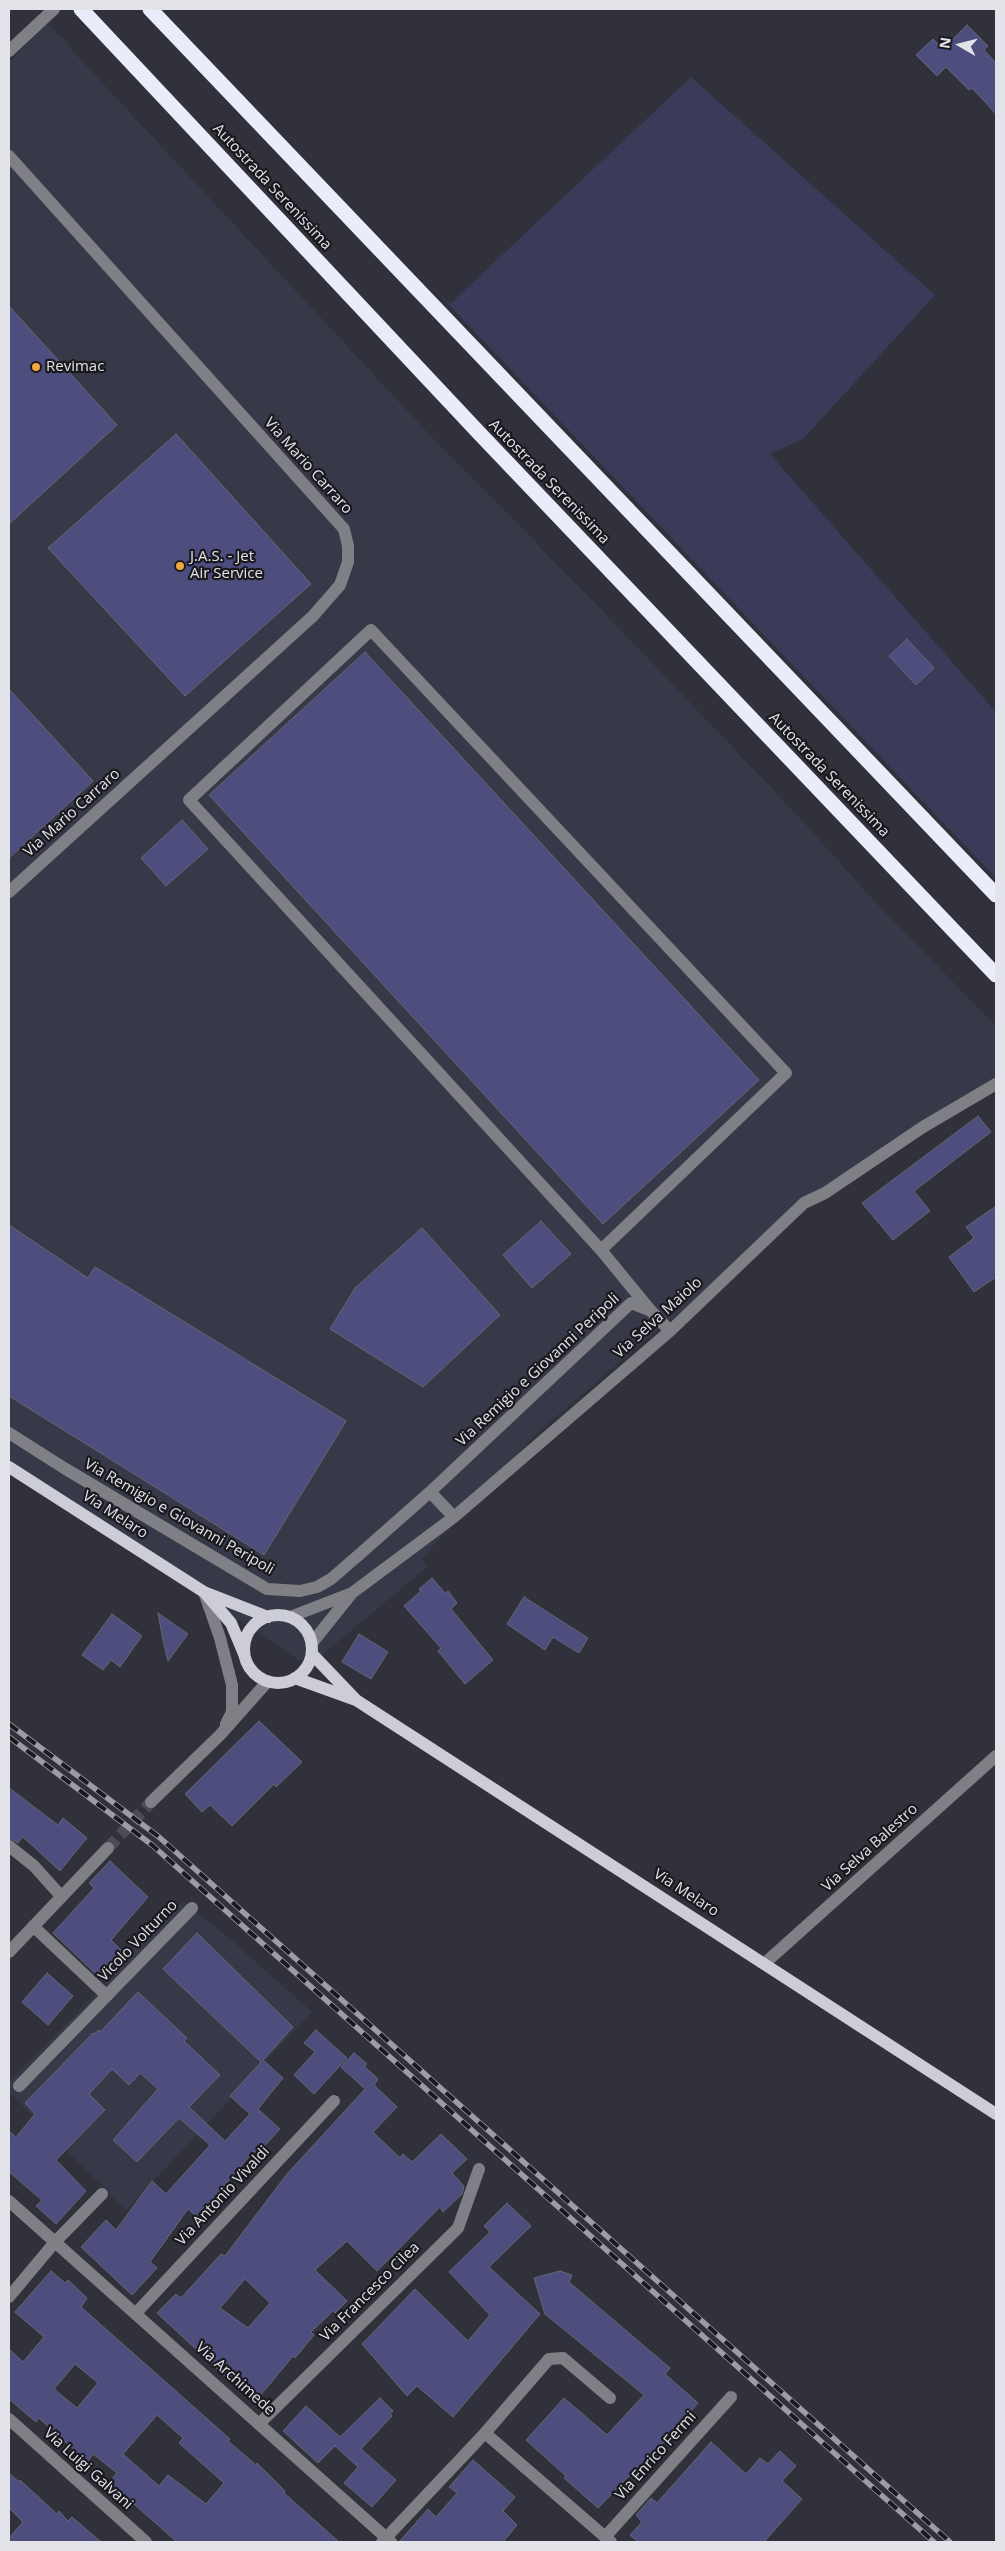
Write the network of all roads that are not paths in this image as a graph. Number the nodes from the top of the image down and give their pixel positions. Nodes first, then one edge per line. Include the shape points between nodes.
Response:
1 (54, 9) edge
2 (81, 9) edge
3 (150, 9) edge
4 (9, 51) edge
5 (9, 156) edge
6 (9, 892) edge
7 (996, 895) edge
8 (996, 975) edge
9 (996, 1084) edge
10 (601, 1250) junction
11 (651, 1311) junction
12 (670, 1332) junction
13 (9, 1432) edge
14 (9, 1466) edge
15 (430, 1492) junction
16 (454, 1516) junction
17 (204, 1592) junction
18 (352, 1593) junction
19 (268, 1616) junction
20 (290, 1617) junction
21 (312, 1648) junction
22 (246, 1658) junction
23 (295, 1678) junction
24 (268, 1681) junction
25 (356, 1700) junction
26 (220, 1736) junction
27 (996, 1756) edge
28 (151, 1802) tunnel mouth
29 (9, 1846) edge
30 (108, 1848) tunnel mouth
31 (61, 1896) junction
32 (192, 1908) dead end
33 (33, 1926) junction
34 (9, 1952) edge
35 (765, 1963) junction
36 (107, 1996) junction
37 (19, 2086) dead end
38 (334, 2101) dead end
39 (996, 2114) edge
40 (479, 2169) dead end
41 (102, 2194) dead end
42 (9, 2201) edge
43 (55, 2242) junction
44 (9, 2297) edge
45 (136, 2313) junction
46 (731, 2397) dead end
47 (610, 2398) dead end
48 (9, 2419) edge
49 (260, 2423) junction
50 (485, 2433) junction
51 (608, 2540) edge
52 (386, 2541) edge
53 (146, 2542) edge

1 - 4 street
2 - 8 highway, Autostrada Serenissima via 480,434
3 - 7 highway
5 - 6 street, Via Mario Carraro via 344,529 348,546 348,562 340,585 305,622
9 - 12 street, Via Selva Maiolo via 923,1127 825,1194 804,1203
10 - 10 street via 189,800 371,630 786,1073
10 - 11 street
11 - 12 street
11 - 15 street, Via Remigio e Giovanni Peripoli via 631,1303
12 - 16 street, Via Selva Maiolo
13 - 15 street, Via Remigio e Giovanni Peripoli via 267,1588 280,1591 317,1587 331,1579
14 - 17 main road, Via Melaro
15 - 16 street
16 - 18 street, Via Selva Maiolo
17 - 19 main road, Via Melaro
17 - 22 main road, Via Melaro via 231,1624
17 - 26 street via 232,1684 232,1712
18 - 20 street, Via Selva Maiolo
18 - 21 street, Via Selva Maiolo
19 - 20 main road, Via Melaro
19 - 22 main road via 251,1628 246,1638
20 - 21 main road, Via Melaro via 304,1627
21 - 23 main road via 303,1672
21 - 25 main road, Via Melaro
22 - 24 main road, Via Melaro via 254,1672
23 - 24 main road, Via Melaro via 278,1683
23 - 25 main road, Via Melaro
24 - 26 street
25 - 35 main road, Via Melaro
26 - 28 street
27 - 35 street, Via Selva Balestro
29 - 31 street via 34,1866
30 - 31 street
31 - 33 street
32 - 36 street, Vicolo Volturno
33 - 34 street
33 - 36 street, Vicolo Volturno
35 - 39 main road, Via Melaro
36 - 37 street, Vicolo Volturno
38 - 45 street, Via Antonio Vivaldi
40 - 49 street, Via Francesco Cilea via 458,2228
41 - 43 street
42 - 43 street, Via Archimede
43 - 44 street
43 - 45 street, Via Archimede
45 - 49 street, Via Archimede
46 - 51 street, Via Enrico Fermi
47 - 50 street via 563,2358 550,2359
48 - 53 street, Via Luigi Galvani
49 - 52 street, Via Archimede
50 - 51 street, Via Enrico Fermi
50 - 52 street

